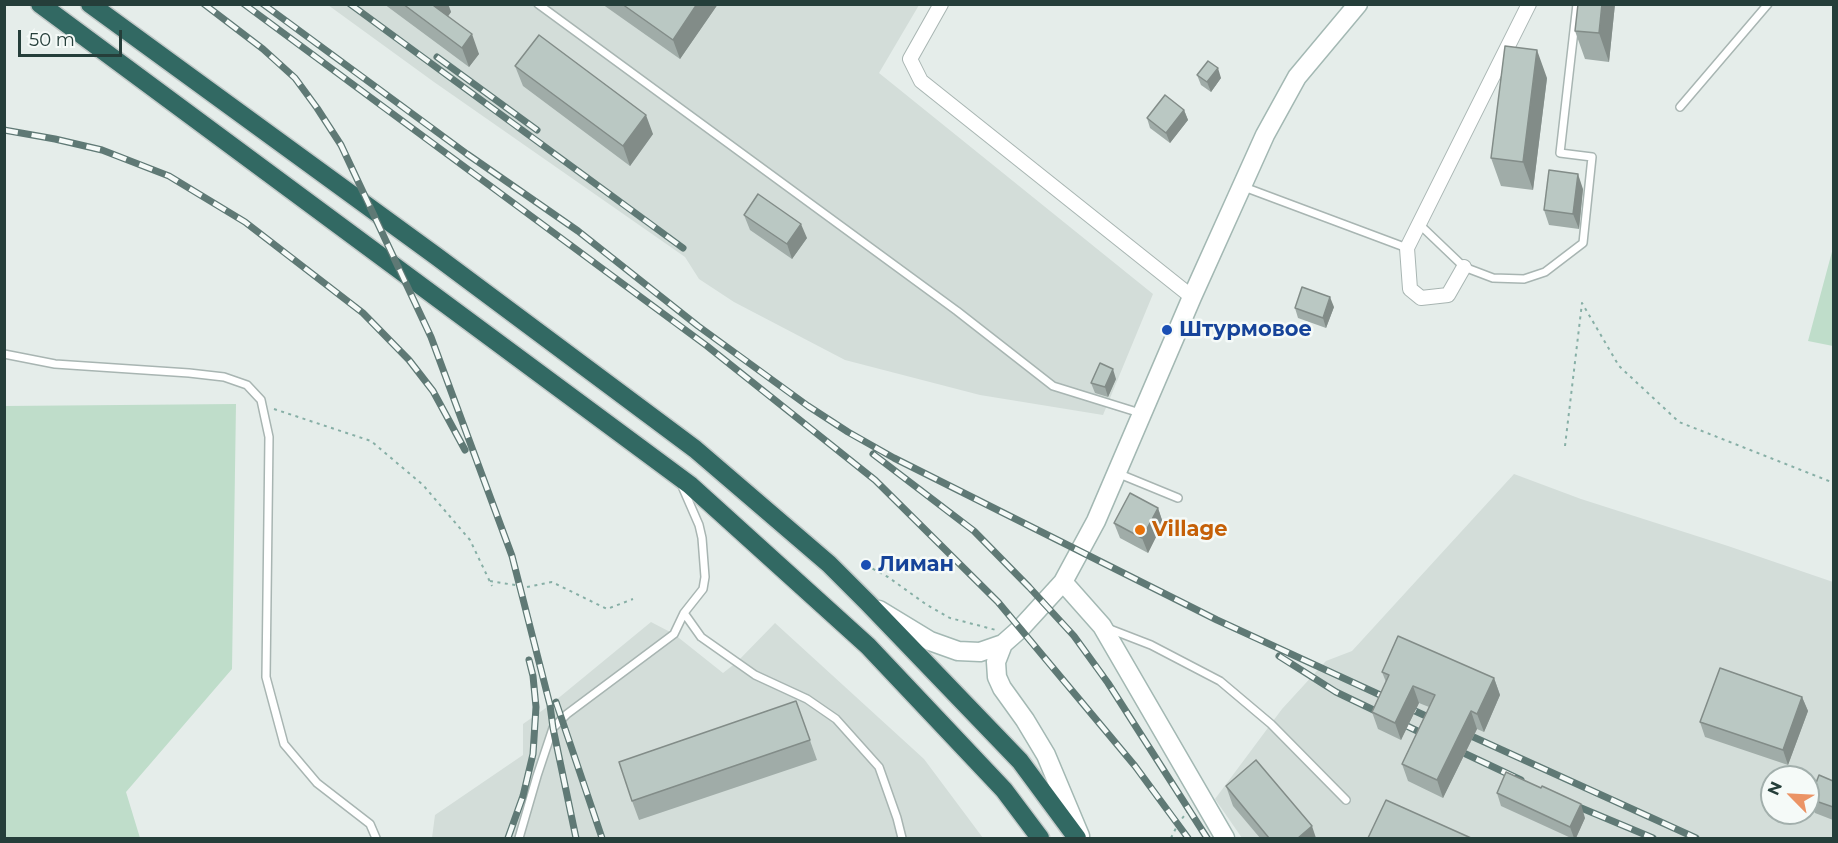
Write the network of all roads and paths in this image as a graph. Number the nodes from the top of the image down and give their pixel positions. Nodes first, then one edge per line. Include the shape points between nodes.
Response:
1 (40, 4) edge
2 (90, 4) edge
3 (538, 4) edge
4 (941, 4) edge
5 (1358, 4) edge
6 (1529, 4) edge
7 (1577, 4) edge
8 (1768, 4) edge
9 (1680, 107) dead end
10 (1242, 186) junction
11 (1419, 224) junction
12 (1407, 249) junction
13 (1464, 267) junction
14 (1192, 297) junction
15 (4, 354) edge
16 (262, 405) junction
17 (1143, 414) junction
18 (1565, 446) dead end
19 (1117, 472) junction
20 (678, 476) junction
21 (1833, 483) edge
22 (1178, 498) dead end
23 (866, 565) dead end
24 (490, 581) junction
25 (1063, 582) junction
26 (492, 586) dead end
27 (633, 599) dead end
28 (868, 603) junction
29 (684, 613) junction
30 (1102, 626) junction
31 (1009, 639) junction
32 (1200, 795) junction
33 (1346, 800) dead end
34 (376, 838) edge
35 (519, 838) edge
36 (902, 838) edge
37 (1040, 838) edge
38 (1079, 838) edge
39 (1171, 838) edge
40 (1225, 838) edge

1 - 20 highway
2 - 28 highway via 695,449 829,564
3 - 17 lane via 957,311 1053,386
4 - 14 street via 910,59 921,81
5 - 10 main road via 1297,77
6 - 11 street
7 - 13 lane via 1560,153 1592,157 1583,243 1545,272 1524,279 1493,278
8 - 9 lane
10 - 12 lane
10 - 14 main road
11 - 12 street
11 - 13 lane
12 - 13 street via 1410,289 1422,298 1448,295
14 - 17 main road
15 - 16 lane via 55,364 224,377 247,385
16 - 24 path via 371,441 423,485 470,540
16 - 34 lane via 269,437 268,686 284,744 317,783 370,824
17 - 19 main road
18 - 21 path via 1582,303 1619,366 1679,422
19 - 22 lane
19 - 25 main road
20 - 29 lane via 699,525 705,578 703,589
20 - 37 highway via 868,646 1004,790
23 - 31 path via 950,618
24 - 26 path
24 - 27 path via 527,587 552,582 607,609
25 - 30 main road
25 - 31 main road
28 - 31 main road via 930,641 958,651 980,652
28 - 38 highway via 1020,761
29 - 35 lane via 674,634 567,714 553,729
29 - 36 lane via 701,637 755,675 807,699 836,719 879,766
30 - 32 main road
30 - 33 lane via 1151,645 1220,681 1271,724
31 - 38 main road via 996,662 997,677 1046,755
32 - 39 path
32 - 40 main road

